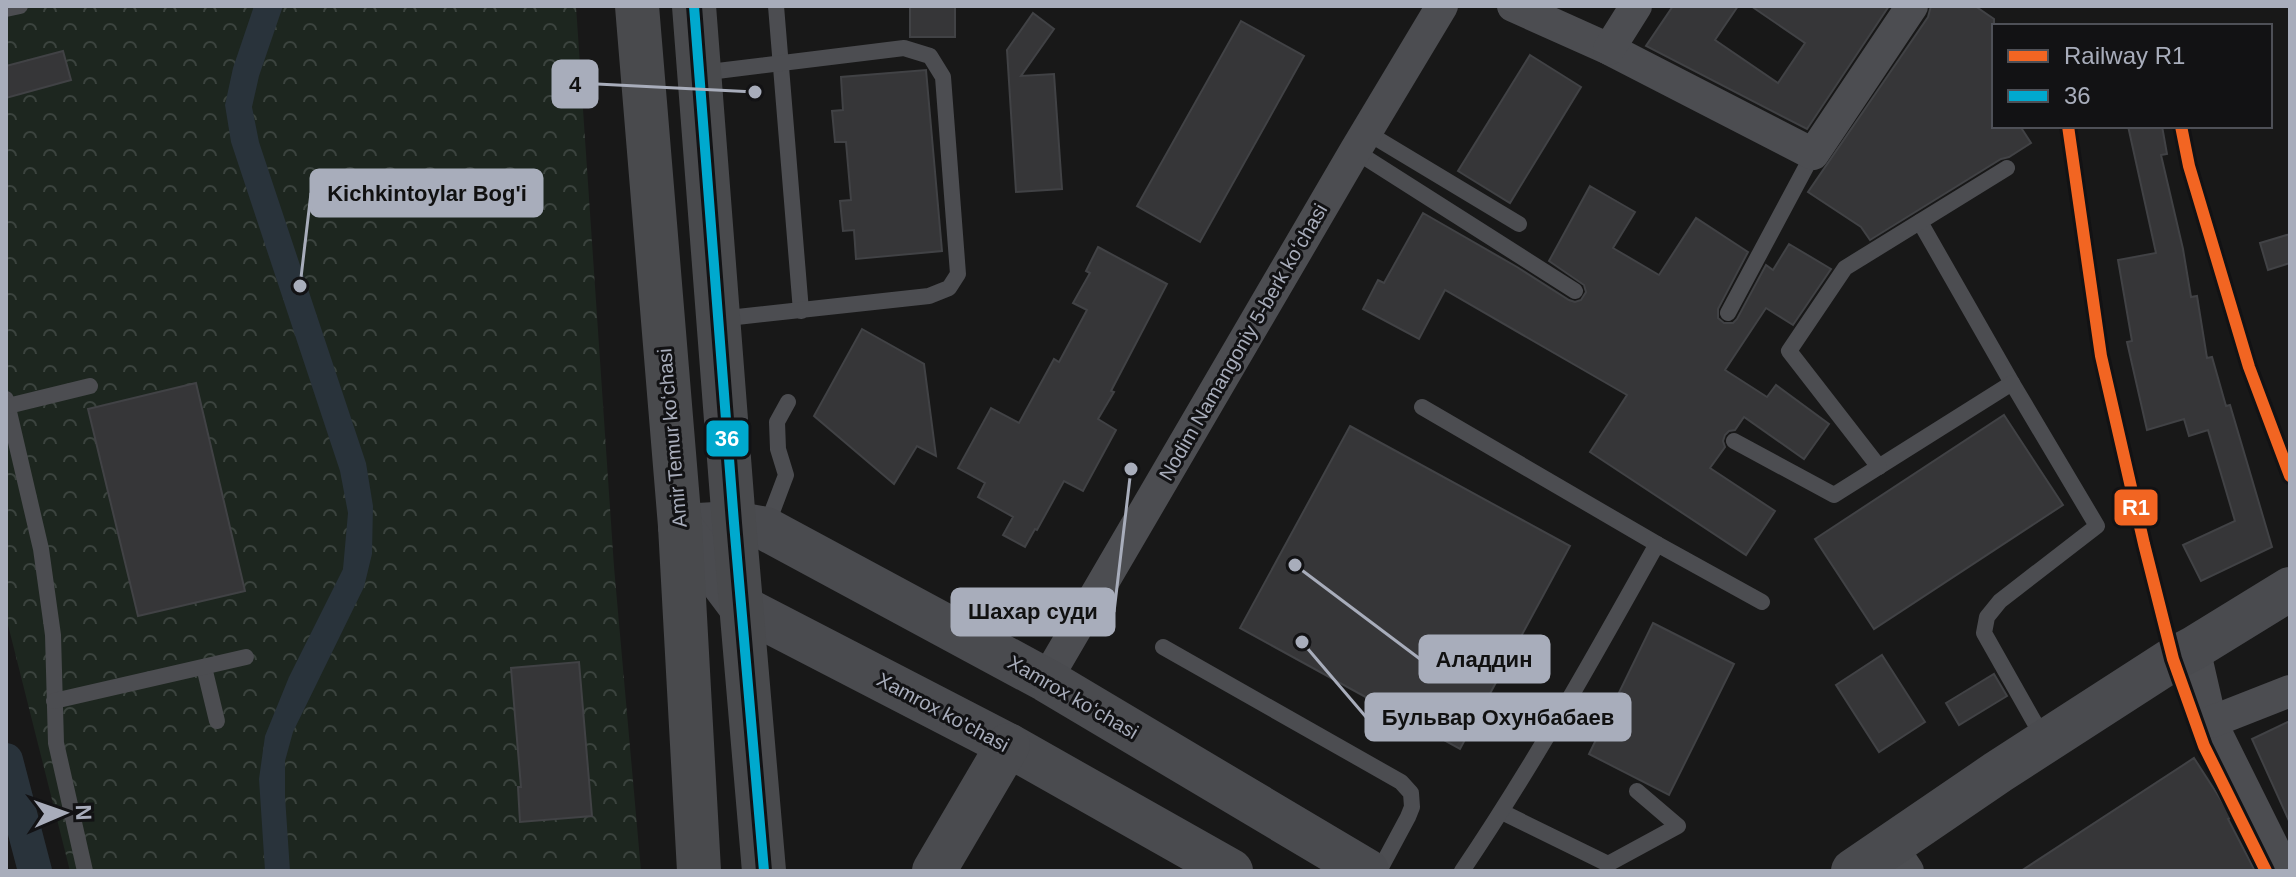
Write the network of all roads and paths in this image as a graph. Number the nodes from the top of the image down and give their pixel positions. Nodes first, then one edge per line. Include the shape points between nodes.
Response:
1 (20, 6) edge
2 (637, 6) edge
3 (694, 6) edge
4 (776, 6) edge
5 (1442, 6) edge
6 (1513, 6) edge
7 (1636, 6) edge
8 (1912, 6) edge
9 (6, 9) edge
10 (1609, 49) junction
11 (782, 63) junction
12 (700, 73) junction
13 (1360, 142) junction
14 (1813, 154) junction
15 (2007, 168) dead end
16 (1920, 222) junction
17 (1519, 224) dead end
18 (1575, 291) dead end
19 (801, 311) junction
20 (1728, 313) dead end
21 (719, 319) junction
22 (2012, 383) junction
23 (90, 386) dead end
24 (7, 402) edge
25 (788, 402) dead end
26 (1422, 407) dead end
27 (1734, 441) dead end
28 (1879, 467) junction
29 (680, 526) junction
30 (750, 526) junction
31 (1657, 544) junction
32 (2290, 589) edge
33 (1762, 602) dead end
34 (741, 607) junction
35 (1163, 647) dead end
36 (2194, 648) junction
37 (246, 657) dead end
38 (204, 667) junction
39 (1046, 680) junction
40 (2290, 691) edge
41 (54, 701) junction
42 (217, 721) dead end
43 (2211, 722) junction
44 (2045, 741) junction
45 (1008, 745) junction
46 (1637, 791) dead end
47 (1502, 812) junction
48 (1900, 858) edge
49 (85, 871) edge
50 (699, 871) edge
51 (764, 871) edge
52 (934, 871) edge
53 (1231, 871) edge
54 (1367, 871) edge
55 (1379, 871) edge
56 (1462, 871) edge
57 (1853, 871) edge
58 (2285, 871) edge

1 - 9 lane
2 - 29 main road, Amir Temur koʻchasi
3 - 12 main road
4 - 11 lane
5 - 13 street, Nodim Namangoniy 5-berk koʻchasi
6 - 10 street
7 - 10 street
8 - 14 street
10 - 14 street
11 - 12 lane
11 - 19 lane
11 - 19 lane via 904,48 930,56 943,77 953,198 958,274 949,288 929,296
12 - 21 main road
13 - 17 lane
13 - 18 lane via 1417,192
13 - 39 street, Nodim Namangoniy 5-berk koʻchasi
14 - 20 lane
15 - 16 lane
16 - 22 lane
16 - 28 lane via 1845,268 1789,351
19 - 21 lane
21 - 30 main road
22 - 28 lane
22 - 44 lane via 2097,526 2000,601 1987,617 1984,633
23 - 24 lane
24 - 41 lane via 41,549 53,635
25 - 30 lane via 777,422 786,475
26 - 31 lane
27 - 28 lane via 1834,495
29 - 30 main road
29 - 34 main road, Xamrox ko'chasi
29 - 50 main road, Amir Temur koʻchasi
30 - 34 main road
30 - 39 main road, Xamrox koʻchasi
31 - 33 lane
31 - 47 lane
32 - 36 main road
34 - 45 main road, Xamrox ko'chasi
34 - 51 main road
35 - 55 lane via 1401,782 1411,793 1412,807
36 - 43 street
36 - 44 main road
37 - 38 lane
38 - 41 lane
38 - 42 lane
39 - 54 main road, Xamrox koʻchasi
40 - 43 street
41 - 49 lane via 56,743
43 - 58 street
44 - 48 main road
45 - 52 main road
45 - 53 main road, Xamrox ko'chasi
46 - 47 lane via 1678,826 1608,864
47 - 56 lane
48 - 57 main road

